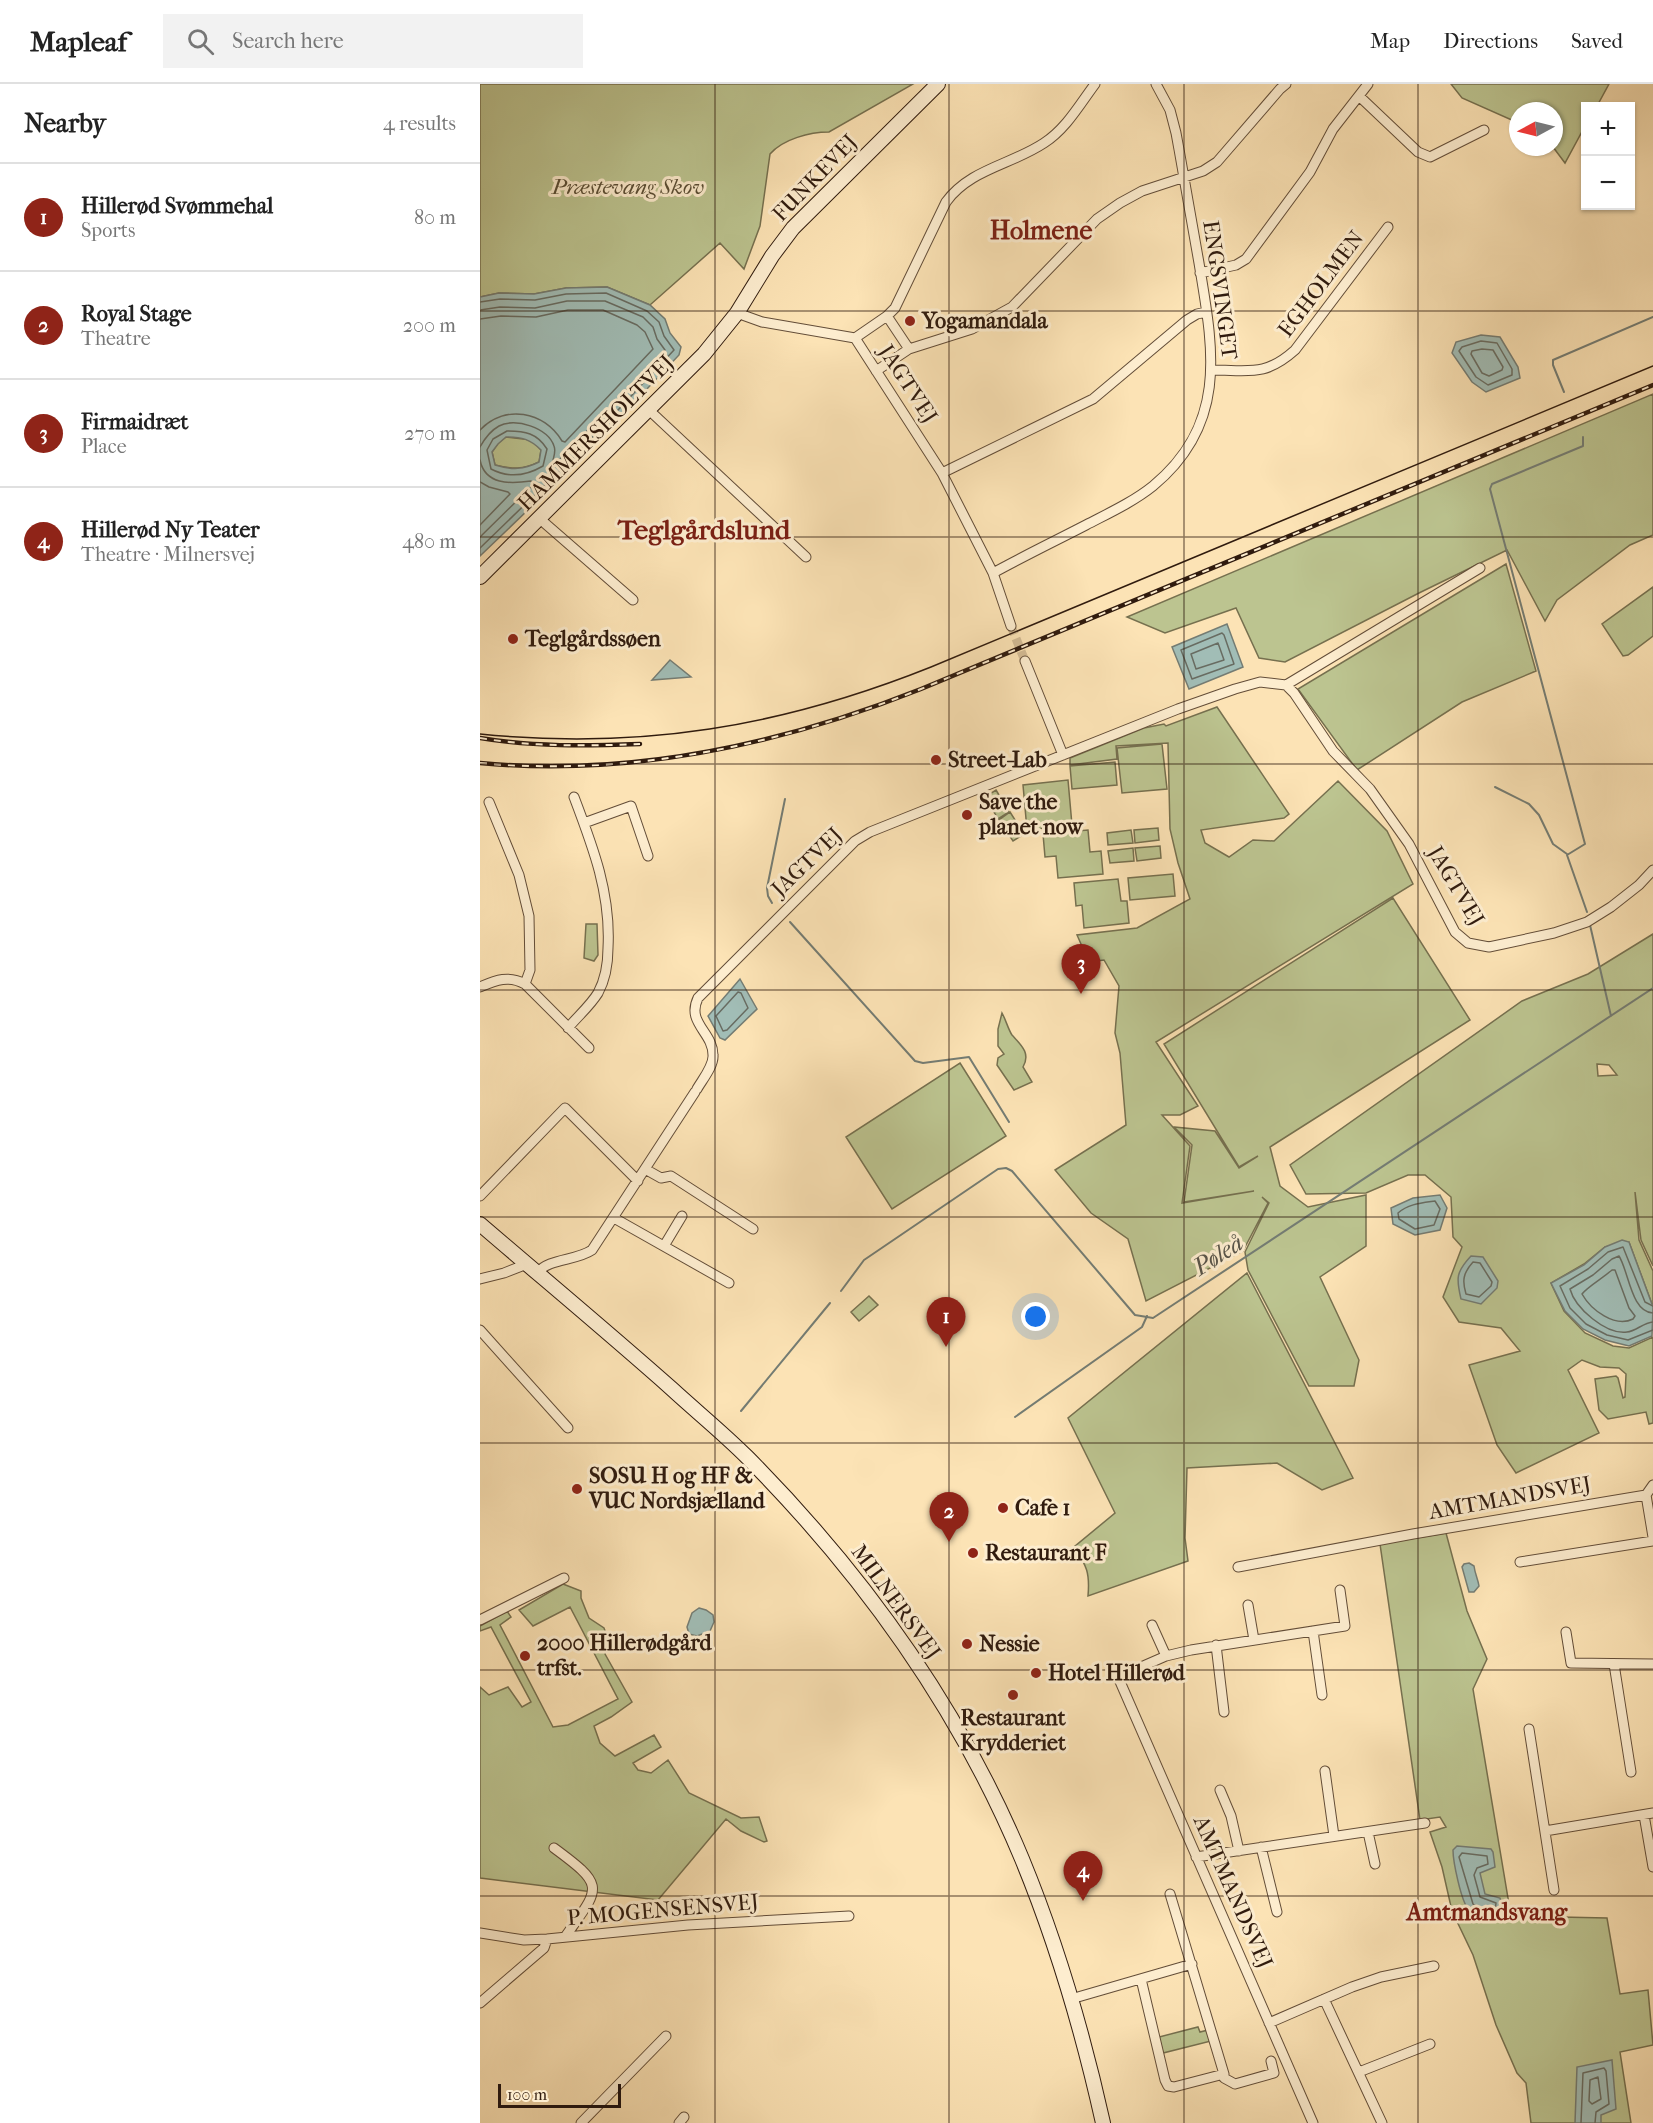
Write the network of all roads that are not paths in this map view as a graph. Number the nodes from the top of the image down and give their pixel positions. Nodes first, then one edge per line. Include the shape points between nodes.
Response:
1 (938, 84) edge
2 (1095, 84) edge
3 (1156, 84) edge
4 (1286, 84) edge
5 (1368, 84) edge
6 (1359, 96) junction
7 (1484, 130) dead end
8 (1184, 178) junction
9 (1388, 227) dead end
10 (1200, 273) junction
11 (1206, 312) junction
12 (737, 313) junction
13 (887, 316) junction
14 (855, 338) junction
15 (909, 348) junction
16 (1212, 370) junction
17 (876, 371) junction
18 (650, 411) junction
19 (942, 473) junction
20 (540, 519) junction
21 (806, 557) dead end
22 (1480, 568) dead end
23 (993, 573) junction
24 (480, 578) edge
25 (633, 600) dead end
26 (1011, 626) tunnel mouth
27 (1025, 661) tunnel mouth
28 (1286, 685) junction
29 (1063, 755) junction
30 (574, 797) dead end
31 (489, 802) dead end
32 (584, 823) junction
33 (648, 856) dead end
34 (1653, 870) edge
35 (525, 984) junction
36 (480, 987) edge
37 (568, 1028) junction
38 (589, 1048) dead end
39 (645, 1169) junction
40 (638, 1181) junction
41 (480, 1196) edge
42 (682, 1216) dead end
43 (614, 1218) junction
44 (480, 1224) edge
45 (753, 1229) dead end
46 (664, 1246) junction
47 (532, 1268) junction
48 (480, 1279) edge
49 (729, 1283) dead end
50 (480, 1330) edge
51 (568, 1428) dead end
52 (1653, 1485) edge
53 (1646, 1495) junction
54 (1653, 1539) edge
55 (1520, 1562) dead end
56 (1238, 1567) dead end
57 (564, 1578) dead end
58 (1340, 1590) dead end
59 (1248, 1605) dead end
60 (480, 1620) edge
61 (1152, 1625) dead end
62 (1313, 1631) junction
63 (1566, 1632) dead end
64 (1254, 1640) junction
65 (1216, 1645) junction
66 (1166, 1656) junction
67 (1614, 1664) junction
68 (1653, 1664) edge
69 (1322, 1695) dead end
70 (1224, 1712) dead end
71 (1529, 1729) dead end
72 (1325, 1771) dead end
73 (1631, 1772) dead end
74 (1220, 1790) dead end
75 (1649, 1814) edge
76 (1425, 1823) dead end
77 (1545, 1831) junction
78 (1368, 1832) junction
79 (1334, 1836) junction
80 (1261, 1847) junction
81 (554, 1848) dead end
82 (1239, 1851) junction
83 (1196, 1857) junction
84 (1374, 1864) dead end
85 (1653, 1867) edge
86 (1554, 1890) dead end
87 (1170, 1894) dead end
88 (1277, 1912) dead end
89 (849, 1916) dead end
90 (480, 1933) edge
91 (564, 1937) junction
92 (547, 1939) junction
93 (1192, 1964) junction
94 (1434, 1966) dead end
95 (1141, 1979) junction
96 (1071, 1999) junction
97 (1324, 1999) junction
98 (480, 2003) edge
99 (1269, 2023) junction
100 (666, 2036) dead end
101 (1430, 2044) dead end
102 (1270, 2061) dead end
103 (1359, 2072) junction
104 (1224, 2074) junction
105 (581, 2123) edge
106 (1103, 2123) edge
107 (1313, 2123) edge
108 (1382, 2123) edge

1 - 12 street, FUNKEVEJ via 793,228
2 - 13 street via 1064,126 1046,142 969,179 956,190 946,202 895,308
3 - 8 street, ENGSVINGET via 1170,110
4 - 8 street via 1217,162
5 - 6 street
6 - 7 street via 1425,156
6 - 10 street via 1246,259 1236,266
8 - 10 street, ENGSVINGET
8 - 15 street via 1142,191 1097,219 1012,307 972,329
9 - 16 street, EGHOLMEN via 1296,351 1281,363 1262,370
10 - 11 street, ENGSVINGET
11 - 16 street, ENGSVINGET
11 - 19 street via 1187,320 1094,399
12 - 14 street, JAGTVEJ via 762,322
12 - 18 street, HAMMERSHOLTVEJ
13 - 14 street
13 - 15 street
14 - 17 street, JAGTVEJ
15 - 17 street
16 - 23 street, ENGSVINGET via 1209,396 1191,442 1154,485 1132,501
17 - 19 street, JAGTVEJ
18 - 20 street, HAMMERSHOLTVEJ
18 - 21 street
19 - 23 street, JAGTVEJ
20 - 24 street, HAMMERSHOLTVEJ
20 - 25 street
22 - 28 street
23 - 26 street, JAGTVEJ
27 - 29 street
28 - 29 street, JAGTVEJ via 1260,682 1235,689
28 - 34 street, JAGTVEJ via 1333,751 1376,798 1409,844 1455,932 1468,943 1489,947 1587,922 1618,902
29 - 39 street, JAGTVEJ via 855,840 698,998 694,1015 711,1045 712,1061
30 - 32 street
31 - 35 street via 519,875 529,916 530,970
32 - 33 street via 631,806
32 - 37 street via 598,859 608,908 608,959 597,994
35 - 36 street via 517,979 500,979
35 - 37 street
37 - 38 street
39 - 40 street
39 - 45 street via 660,1178 671,1176
40 - 41 street via 565,1108
40 - 43 street
42 - 46 street
43 - 46 street
43 - 47 street via 584,1256
44 - 47 street, MILNERSVEJ
46 - 49 street
47 - 48 street
47 - 96 street, MILNERSVEJ via 732,1443 816,1530 870,1597 937,1695 986,1783 1023,1861
50 - 51 street
52 - 53 street
53 - 54 street
53 - 56 street, AMTMANDSVEJ
54 - 55 street
57 - 60 street
58 - 62 street via 1345,1626
59 - 64 street
61 - 66 street
62 - 64 street
62 - 69 street
63 - 67 street via 1571,1663
64 - 65 street
65 - 66 street
65 - 70 street
66 - 83 street, AMTMANDSVEJ via 1118,1677
67 - 68 street
67 - 73 street
71 - 77 street
72 - 79 street
74 - 82 street
75 - 77 street
75 - 85 street
76 - 78 street
77 - 86 street
78 - 79 street
78 - 84 street
79 - 80 street
80 - 82 street
80 - 88 street
81 - 91 street via 580,1868 593,1886 591,1899
82 - 83 street
83 - 99 street, AMTMANDSVEJ
87 - 93 street
89 - 91 street, P. MOGENSENSVEJ
90 - 92 street, P. MOGENSENSVEJ via 524,1940
91 - 92 street, P. MOGENSENSVEJ
92 - 98 street via 544,1948
93 - 95 street
93 - 104 street
94 - 97 street via 1381,1977
95 - 96 street
95 - 104 street via 1168,2086
96 - 106 street, MILNERSVEJ
97 - 99 street
97 - 103 street
99 - 107 street, AMTMANDSVEJ
100 - 105 street
101 - 103 street
102 - 104 street via 1274,2073 1235,2084
103 - 108 street

